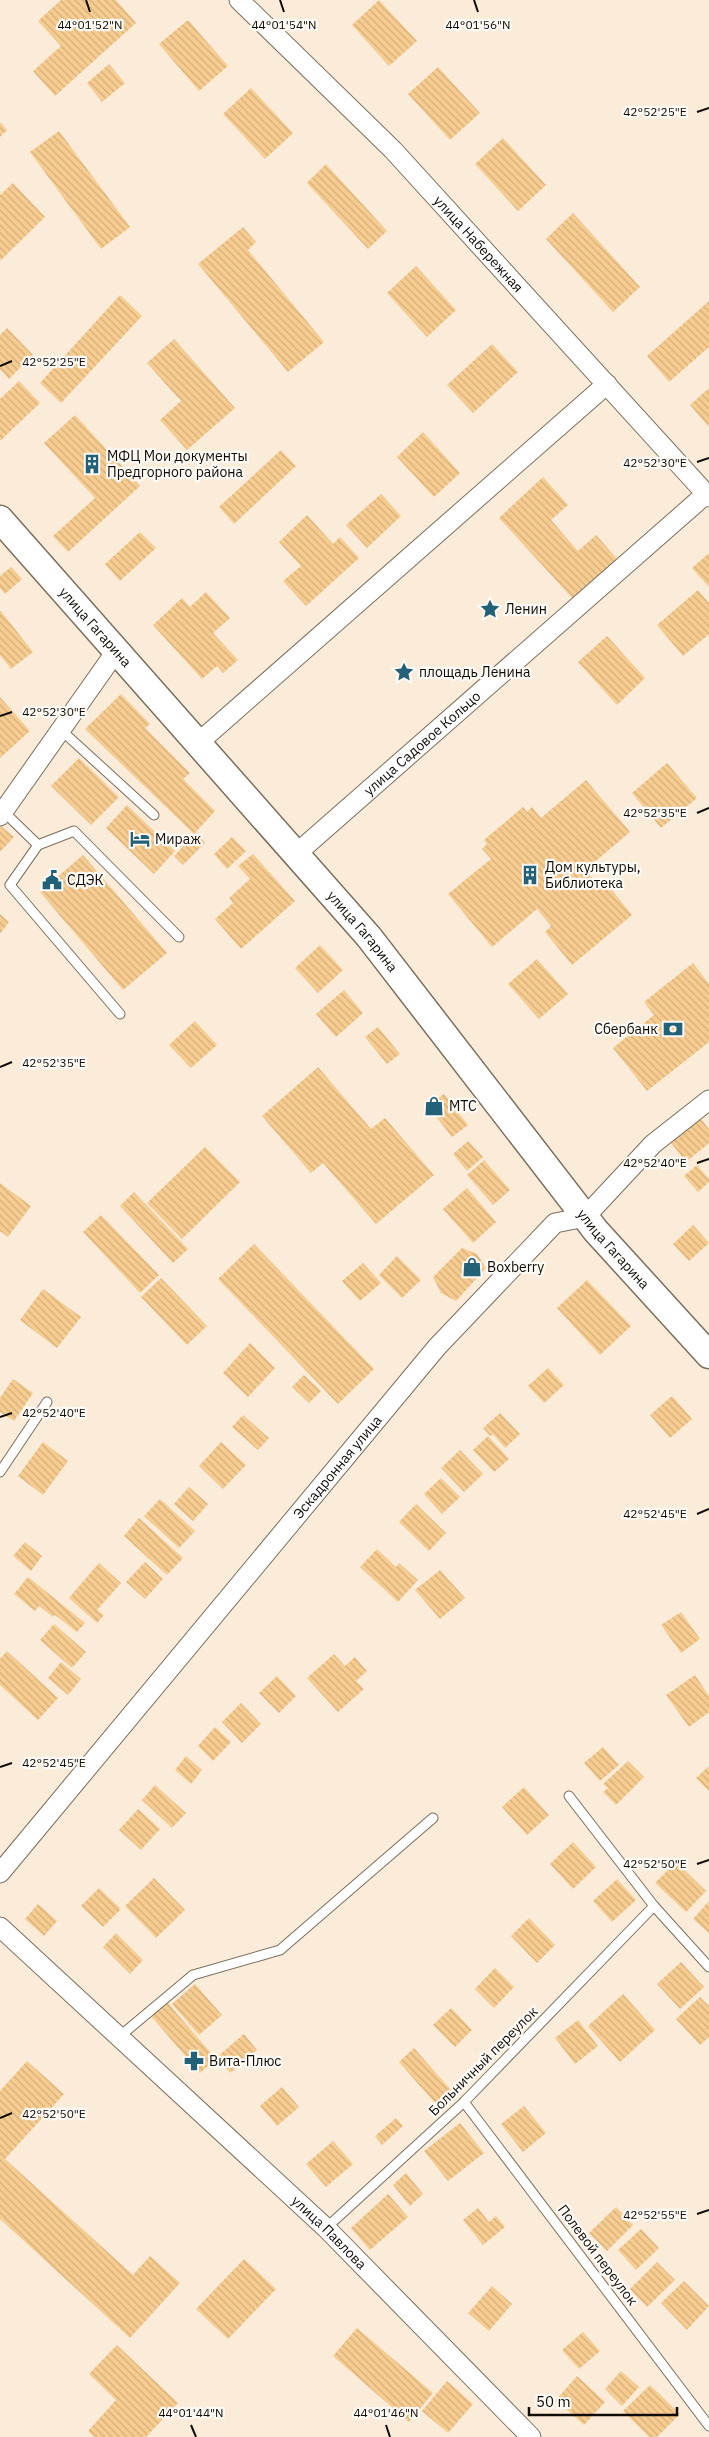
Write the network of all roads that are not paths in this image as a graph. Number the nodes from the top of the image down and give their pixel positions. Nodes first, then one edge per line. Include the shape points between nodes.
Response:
1 (239, 0) edge
2 (607, 384) junction
3 (708, 495) edge
4 (0, 519) edge
5 (117, 650) junction
6 (61, 730) junction
7 (198, 743) junction
8 (1, 814) edge
9 (154, 814) dead end
10 (38, 845) junction
11 (296, 854) junction
12 (179, 937) dead end
13 (120, 1014) dead end
14 (709, 1100) edge
15 (585, 1216) junction
16 (709, 1355) edge
17 (47, 1402) dead end
18 (0, 1472) edge
19 (569, 1796) dead end
20 (432, 1818) dead end
21 (0, 1873) edge
22 (654, 1906) junction
23 (0, 1927) edge
24 (709, 1967) edge
25 (119, 2037) junction
26 (464, 2102) junction
27 (326, 2228) junction
28 (709, 2426) edge
29 (531, 2437) edge

1 - 2 street, улица Набережная via 393,150
2 - 3 street, улица Набережная
2 - 7 street
3 - 11 street, улица Садовое Кольцо
4 - 5 street, улица Гагарина
5 - 6 street
5 - 7 street, улица Гагарина
6 - 8 street
6 - 9 lane
7 - 11 street, улица Гагарина
8 - 10 lane
10 - 12 lane via 74,831
10 - 13 lane via 10,885
11 - 15 street, улица Гагарина via 369,937
14 - 15 street via 653,1144
15 - 16 street, улица Гагарина
15 - 21 street, Эскадронная улица via 555,1223 437,1347
17 - 18 lane
19 - 22 lane
20 - 25 lane via 280,1950 193,1975
22 - 24 lane
22 - 26 lane, Больничный переулок
23 - 25 street, улица Павлова
25 - 27 street, улица Павлова
26 - 27 lane, Больничный переулок
26 - 28 lane, Полевой переулок
27 - 29 street, улица Павлова

